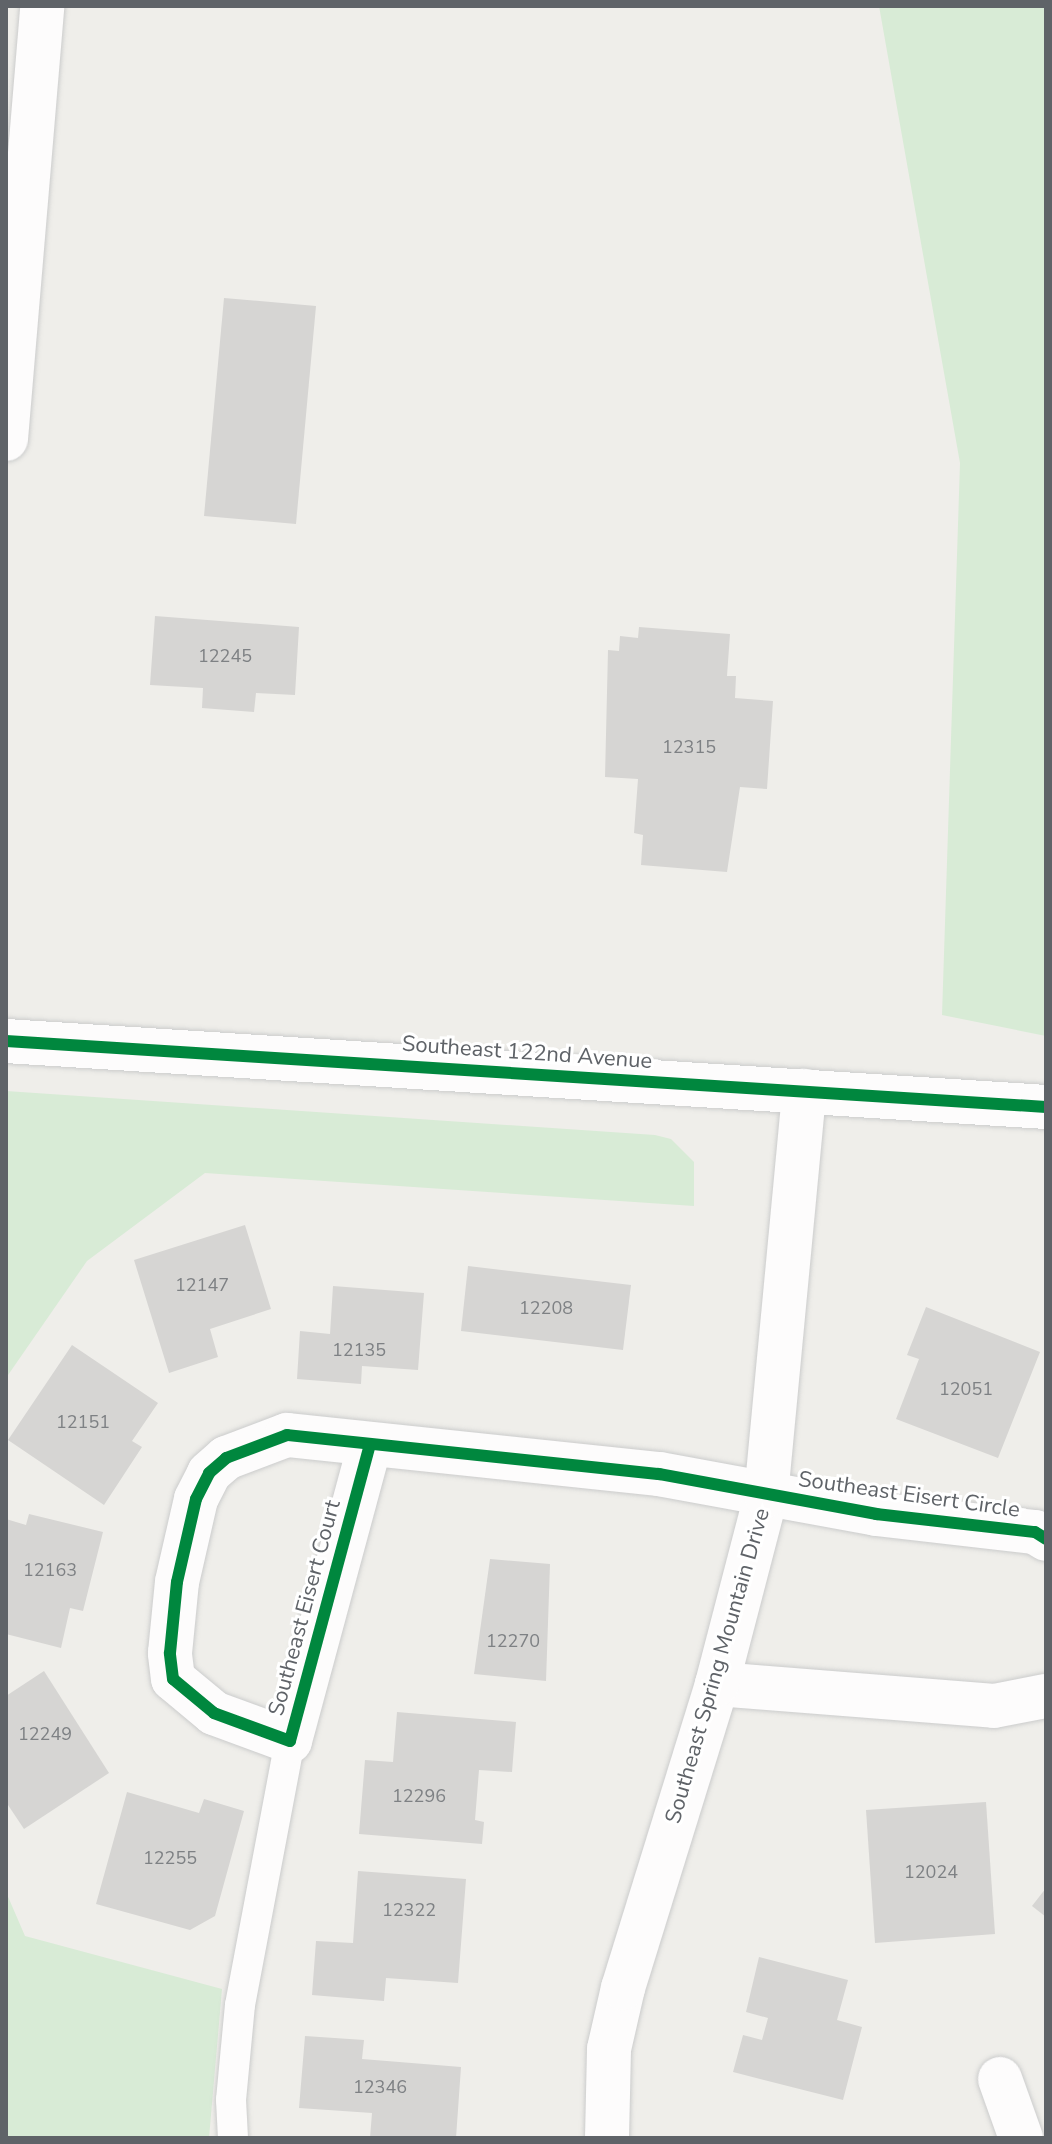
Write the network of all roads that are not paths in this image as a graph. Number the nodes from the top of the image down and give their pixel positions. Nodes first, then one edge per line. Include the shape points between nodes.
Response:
1 (42, 6) edge
2 (6, 439) edge
3 (6, 1041) edge
4 (804, 1091) junction
5 (1046, 1107) edge
6 (369, 1448) junction
7 (766, 1496) junction
8 (1046, 1539) edge
9 (717, 1684) junction
10 (1046, 1696) edge
11 (290, 1741) junction
12 (1000, 2079) dead end
13 (233, 2138) edge
14 (607, 2138) edge
15 (1021, 2138) edge

1 - 2 street
3 - 4 street, Southeast 122nd Avenue
4 - 5 street, Southeast 122nd Avenue
4 - 7 street, Southeast Spring Mountain Drive
6 - 7 street, Southeast Eisert Court via 659,1474
6 - 11 street, Southeast Eisert Court
6 - 11 street, Southeast Eisert Court via 287,1435 249,1446 209,1473 196,1499 177,1582 170,1653 173,1679 214,1713
7 - 8 street, Southeast Eisert Circle via 1035,1532
7 - 9 street, Southeast Spring Mountain Drive
9 - 10 street via 994,1706
9 - 14 street, Southeast Spring Mountain Drive via 623,1988 609,2049
11 - 13 lane via 240,2005
12 - 15 street

